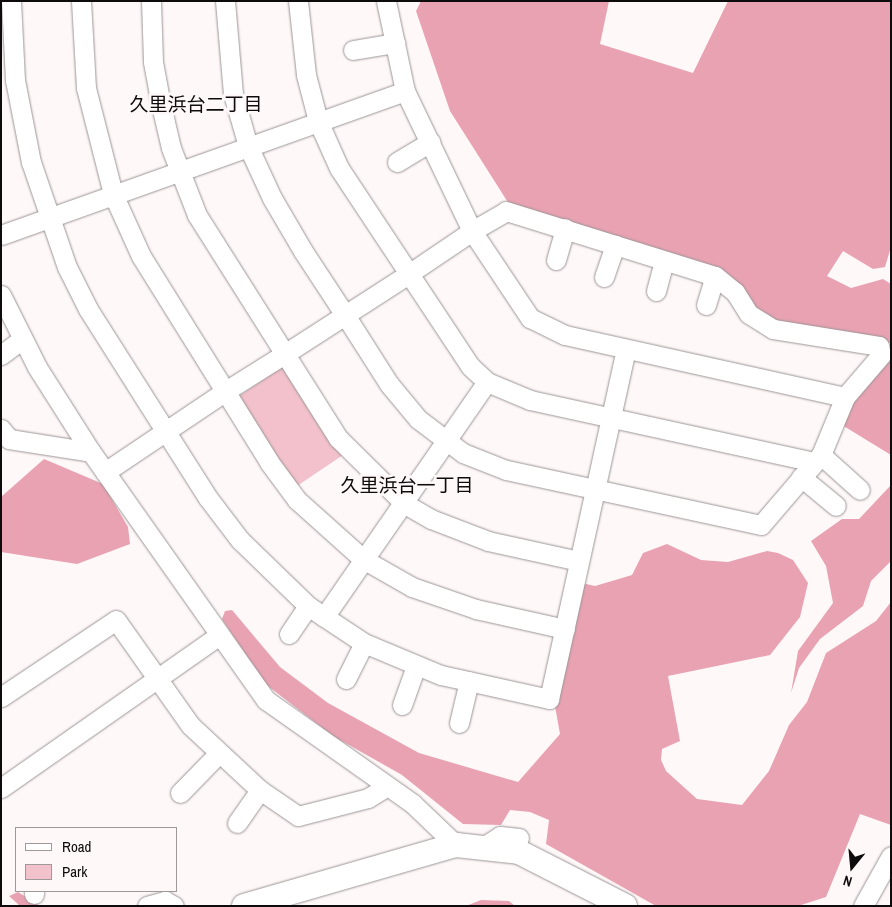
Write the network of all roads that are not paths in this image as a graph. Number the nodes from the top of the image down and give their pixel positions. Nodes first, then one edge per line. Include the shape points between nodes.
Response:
1 (11, 1) edge
2 (81, 1) edge
3 (151, 1) edge
4 (224, 1) edge
5 (298, 1) edge
6 (386, 1) edge
7 (395, 43) junction
8 (353, 50) dead end
9 (405, 91) junction
10 (318, 121) junction
11 (430, 142) junction
12 (248, 146) junction
13 (397, 162) dead end
14 (178, 170) junction
15 (113, 194) junction
16 (48, 218) junction
17 (564, 228) junction
18 (472, 231) junction
19 (1, 235) edge
20 (615, 246) junction
21 (556, 260) dead end
22 (664, 260) junction
23 (407, 275) junction
24 (715, 276) junction
25 (604, 277) dead end
26 (656, 291) dead end
27 (1, 295) edge
28 (706, 305) dead end
29 (345, 315) junction
30 (22, 339) junction
31 (626, 349) junction
32 (1, 355) edge
33 (283, 355) junction
34 (487, 382) junction
35 (224, 392) junction
36 (845, 396) junction
37 (612, 418) junction
38 (1, 430) edge
39 (165, 431) junction
40 (446, 442) junction
41 (92, 452) junction
42 (817, 458) junction
43 (105, 472) junction
44 (801, 476) junction
45 (596, 489) junction
46 (860, 490) dead end
47 (405, 504) junction
48 (836, 506) dead end
49 (363, 559) junction
50 (579, 561) junction
51 (308, 606) junction
52 (324, 617) junction
53 (565, 629) junction
54 (289, 634) dead end
55 (218, 636) junction
56 (364, 643) junction
57 (416, 666) junction
58 (156, 678) junction
59 (346, 679) dead end
60 (469, 681) junction
61 (1, 697) edge
62 (402, 705) dead end
63 (460, 724) dead end
64 (218, 754) junction
65 (387, 786) junction
66 (1, 788) edge
67 (260, 790) junction
68 (180, 793) dead end
69 (237, 822) dead end
70 (519, 838) dead end
71 (456, 845) junction
72 (483, 847) junction
73 (891, 856) edge
74 (173, 892) edge
75 (147, 906) edge
76 (174, 906) edge
77 (182, 906) edge
78 (244, 906) edge
79 (625, 906) edge
80 (863, 906) edge

1 - 16 street via 19,107
2 - 15 street via 86,88
3 - 14 street via 153,62
4 - 12 street via 229,77
5 - 10 street via 299,39
6 - 7 street
7 - 8 street
7 - 9 street
9 - 10 street
9 - 11 street
10 - 12 street
10 - 23 street via 339,168
11 - 13 street
11 - 18 street
12 - 14 street
12 - 29 street via 288,227
14 - 15 street
14 - 33 street via 208,234
15 - 16 street
15 - 35 street via 141,256
16 - 19 street
16 - 39 street via 88,308
17 - 18 street via 506,211
17 - 20 street
17 - 21 street
18 - 23 street
18 - 31 street via 512,295 538,324
20 - 22 street
20 - 25 street
22 - 24 street
22 - 26 street
23 - 29 street
23 - 34 street via 456,350
24 - 28 street
24 - 36 street via 735,292 749,314 773,329 878,346 881,355
27 - 30 street
29 - 33 street
29 - 40 street via 389,384
30 - 32 street
30 - 41 street
31 - 36 street
31 - 37 street
33 - 35 street
33 - 47 street via 338,438
34 - 37 street via 530,400
34 - 40 street
35 - 39 street
35 - 49 street via 298,500
36 - 42 street
37 - 42 street
37 - 45 street
38 - 41 street via 9,439
39 - 43 street
39 - 51 street via 240,540
40 - 45 street via 506,470
40 - 47 street
41 - 43 street
42 - 44 street
42 - 46 street
43 - 55 street
44 - 45 street via 761,525
44 - 48 street
45 - 50 street
47 - 49 street
47 - 50 street via 488,541
49 - 52 street
49 - 53 street via 438,598
50 - 53 street
51 - 52 street
51 - 54 street
52 - 56 street
53 - 60 street via 550,699
55 - 58 street
55 - 65 street via 266,700
56 - 57 street
56 - 59 street
57 - 60 street
57 - 62 street
58 - 61 street via 116,620
58 - 64 street
58 - 66 street
60 - 63 street
64 - 67 street
64 - 68 street
65 - 67 street via 368,798 298,816
65 - 71 street
67 - 69 street
70 - 72 street via 500,836
71 - 72 main road
71 - 78 main road
72 - 79 main road via 519,852 542,861
73 - 80 street
74 - 77 street
75 - 76 street via 165,901

